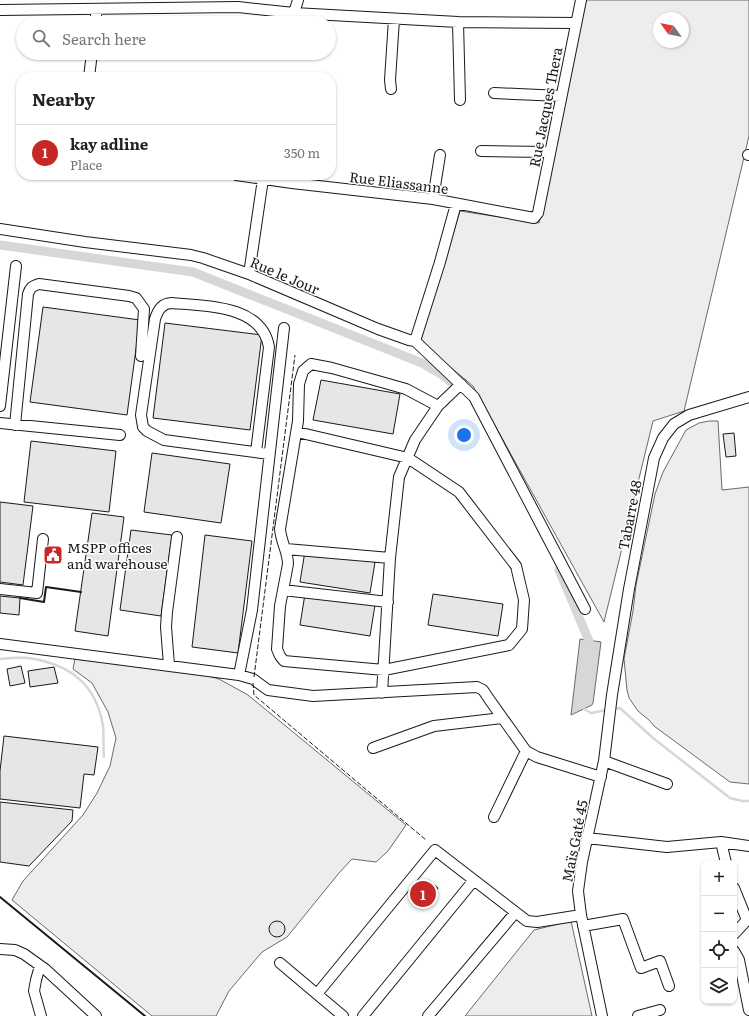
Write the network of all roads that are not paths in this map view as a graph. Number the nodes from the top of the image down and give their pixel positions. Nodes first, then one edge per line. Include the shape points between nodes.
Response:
1 (298, 0) edge
2 (581, 0) edge
3 (54, 5) edge
4 (97, 9) junction
5 (0, 10) edge
6 (294, 12) junction
7 (96, 16) edge
8 (394, 19) junction
9 (458, 22) junction
10 (576, 23) junction
11 (91, 60) edge
12 (90, 72) edge
13 (391, 89) dead end
14 (494, 92) dead end
15 (561, 96) junction
16 (460, 100) dead end
17 (481, 151) dead end
18 (550, 152) junction
19 (440, 155) dead end
20 (263, 180) edge
21 (300, 180) edge
22 (433, 199) junction
23 (456, 204) junction
24 (534, 218) joint
25 (0, 229) edge
26 (16, 266) dead end
27 (249, 274) junction
28 (284, 328) dead end
29 (415, 341) junction
30 (141, 356) dead end
31 (461, 384) junction
32 (1, 396) edge
33 (749, 397) edge
34 (0, 406) edge
35 (438, 406) junction
36 (0, 423) edge
37 (15, 424) junction
38 (297, 432) junction
39 (120, 435) dead end
40 (256, 452) junction
41 (269, 454) junction
42 (408, 458) junction
43 (177, 537) dead end
44 (43, 539) dead end
45 (286, 549) junction
46 (390, 558) junction
47 (0, 588) edge
48 (283, 590) junction
49 (388, 602) junction
50 (586, 609) dead end
51 (0, 644) edge
52 (168, 665) junction
53 (384, 670) junction
54 (239, 675) junction
55 (382, 693) junction
56 (612, 695) joint
57 (502, 718) junction
58 (373, 748) dead end
59 (526, 751) junction
60 (604, 762) junction
61 (600, 777) junction
62 (667, 784) dead end
63 (494, 817) dead end
64 (587, 838) junction
65 (721, 842) junction
66 (749, 846) edge
67 (725, 860) edge
68 (474, 880) junction
69 (737, 895) edge
70 (515, 913) junction
71 (580, 915) junction
72 (583, 926) junction
73 (736, 932) edge
74 (0, 949) edge
75 (737, 956) edge
76 (280, 963) dead end
77 (40, 966) junction
78 (669, 986) dead end
79 (317, 994) junction
80 (660, 1010) dead end
81 (749, 1010) edge
82 (41, 1016) edge
83 (96, 1016) edge
84 (343, 1016) edge
85 (363, 1016) edge
86 (428, 1016) edge
87 (602, 1016) edge
88 (638, 1016) edge

1 - 6 street
2 - 10 street, Rue Jacques Thera
3 - 4 street
3 - 5 street
4 - 6 street via 238,7
4 - 7 street
6 - 8 street
8 - 9 street
8 - 13 street
9 - 10 street
9 - 16 street
10 - 15 street, Rue Jacques Thera
11 - 12 street
14 - 15 street
15 - 18 street, Rue Jacques Thera
17 - 18 street
18 - 24 street, Rue Jacques Thera via 538,213
19 - 22 street
20 - 27 street
21 - 22 street, Rue Eliassanne
22 - 23 street, Rue Eliassanne
23 - 24 street, Rue Eliassanne
23 - 29 street
25 - 27 street, Rue le Jour via 191,255
26 - 32 street
27 - 29 street, Rue le Jour via 378,329
28 - 41 street
29 - 31 street
30 - 37 street via 144,308 136,298 39,284 33,286 28,294
31 - 35 street
31 - 50 street via 474,397
32 - 34 street
33 - 56 street, Tabarre 48 via 689,415 674,424 663,438 654,458
35 - 38 street via 406,389 311,364 303,371 299,384
35 - 42 street via 415,440
36 - 37 street
37 - 39 street
38 - 42 street
38 - 45 street via 280,529
40 - 40 street via 164,440 144,427 141,415 155,319 164,304 229,309 253,321 268,337 270,347
40 - 41 street
41 - 54 street via 252,610
42 - 46 street via 400,477
42 - 53 street via 459,492 516,566 524,600 522,630 509,645
43 - 52 street via 167,619
44 - 47 street via 37,593
45 - 46 street
45 - 48 street via 288,564
46 - 49 street
48 - 49 street
48 - 53 street via 277,648 284,661
49 - 53 street
51 - 52 street
52 - 54 street
53 - 55 street
54 - 55 street via 253,679 268,690 313,696
55 - 57 street via 477,687 482,690
56 - 60 street, Maïs Gaté 45
57 - 58 street via 434,726
57 - 59 street
59 - 61 street via 537,757
59 - 63 street
60 - 61 street, Maïs Gaté 45
60 - 62 street
61 - 64 street, Maïs Gaté 45
64 - 65 street via 667,846
64 - 71 street, Maïs Gaté 45 via 578,891
65 - 66 street
65 - 67 street
68 - 70 street
68 - 79 street via 435,850
68 - 85 street
69 - 73 street via 747,920
70 - 71 street via 527,921 537,922
70 - 86 street
71 - 72 street, Maïs Gaté 45
72 - 78 street via 623,919 641,968 660,961
72 - 87 street, Maïs Gaté 45
74 - 77 street via 15,950
75 - 81 street
76 - 79 street
77 - 82 street via 34,991
77 - 83 street
79 - 84 street
80 - 88 street

